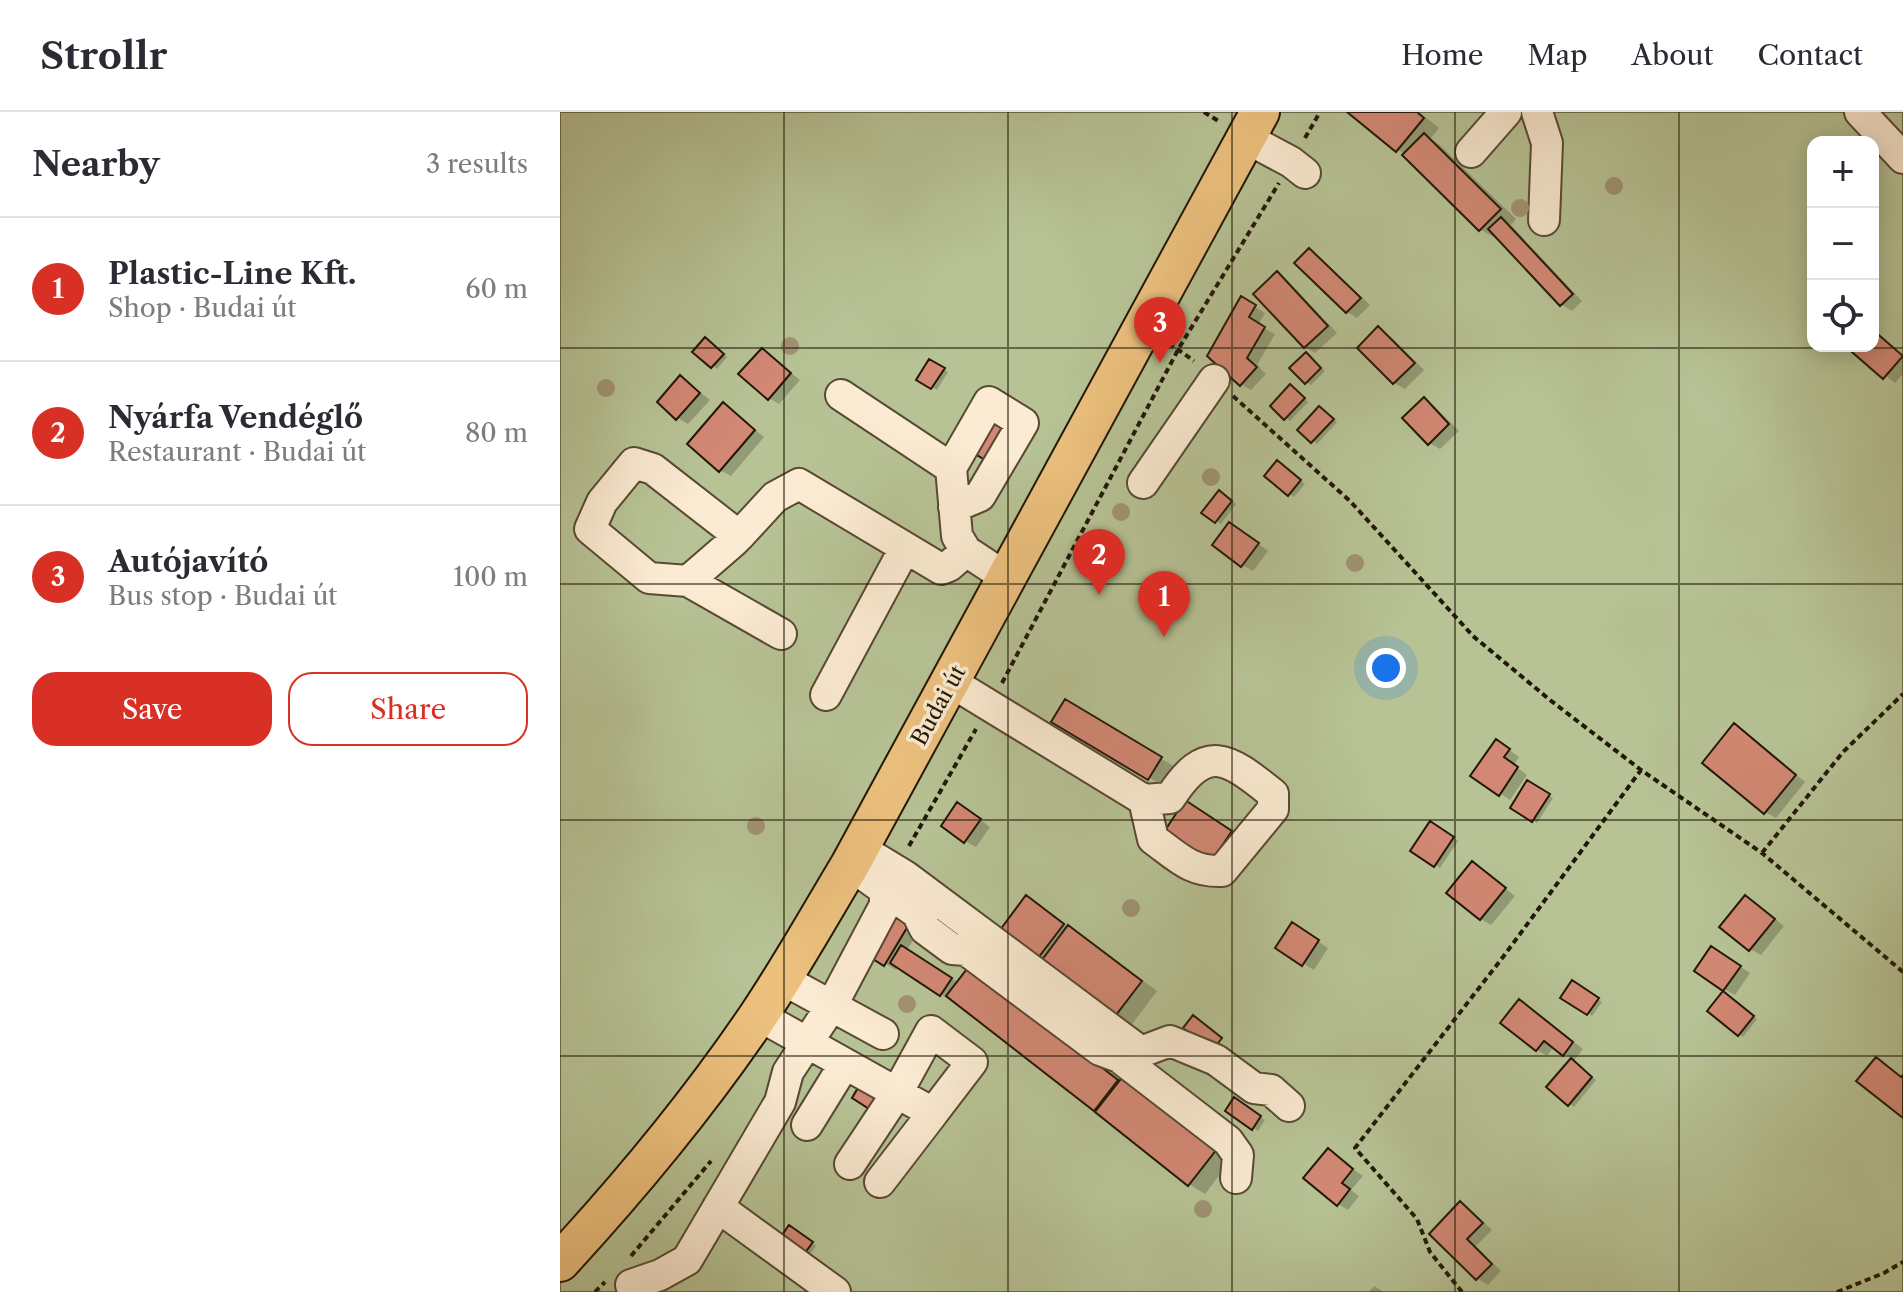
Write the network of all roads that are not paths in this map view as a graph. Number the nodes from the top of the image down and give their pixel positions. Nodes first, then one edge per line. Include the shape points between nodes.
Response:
1 (1506, 112) edge
2 (1537, 112) edge
3 (1860, 112) edge
4 (1253, 125) edge
5 (1471, 152) dead end
6 (1903, 158) edge
7 (1298, 167) road end
8 (1544, 220) dead end
9 (1214, 380) road end
10 (841, 395) dead end
11 (951, 468) junction
12 (1143, 483) dead end
13 (954, 507) junction
14 (739, 536) junction
15 (905, 548) junction
16 (966, 551) junction
17 (1007, 578) junction
18 (688, 581) junction
19 (781, 634) dead end
20 (951, 682) junction
21 (826, 695) dead end
22 (1144, 800) dead end
23 (854, 856) junction
24 (890, 880) junction
25 (782, 979) junction
26 (832, 1005) junction
27 (758, 1015) junction
28 (883, 1034) dead end
29 (807, 1044) junction
30 (844, 1065) junction
31 (897, 1093) junction
32 (1289, 1106) dead end
33 (933, 1113) junction
34 (807, 1125) dead end
35 (850, 1164) dead end
36 (1236, 1178) dead end
37 (880, 1182) dead end
38 (718, 1207) junction
39 (560, 1262) edge
40 (622, 1275) road end
41 (835, 1292) edge

1 - 5 lane
2 - 8 lane via 1547,143
3 - 6 lane
4 - 7 lane
4 - 17 main road, Budai út
9 - 12 lane
10 - 11 lane
11 - 13 lane
11 - 13 lane via 989,402 1023,423 980,496
13 - 16 lane via 957,536
14 - 15 lane via 775,497 799,484
14 - 18 lane
14 - 18 lane via 653,469 634,463 602,502 590,529 649,578
15 - 16 lane via 941,569
15 - 21 lane
16 - 17 lane
17 - 20 main road, Budai út
18 - 19 lane
20 - 22 lane
20 - 23 main road, Budai út
23 - 24 lane
23 - 25 main road, Budai út
24 - 26 lane via 885,905
24 - 32 lane via 1141,1052 1170,1041 1216,1060 1254,1088 1271,1090
24 - 36 lane via 925,929 952,949 966,950 1100,1050 1119,1057 1228,1141 1238,1155
25 - 26 lane
25 - 27 main road, Budai út
26 - 28 lane
26 - 29 lane
27 - 29 lane
27 - 39 main road, Budai út via 668,1137
29 - 30 lane
29 - 38 lane via 788,1072 780,1102
30 - 31 lane
30 - 34 lane
31 - 33 lane
31 - 33 lane via 931,1031 972,1062
31 - 35 lane
33 - 37 lane
38 - 40 lane via 687,1260 660,1275
38 - 41 lane

